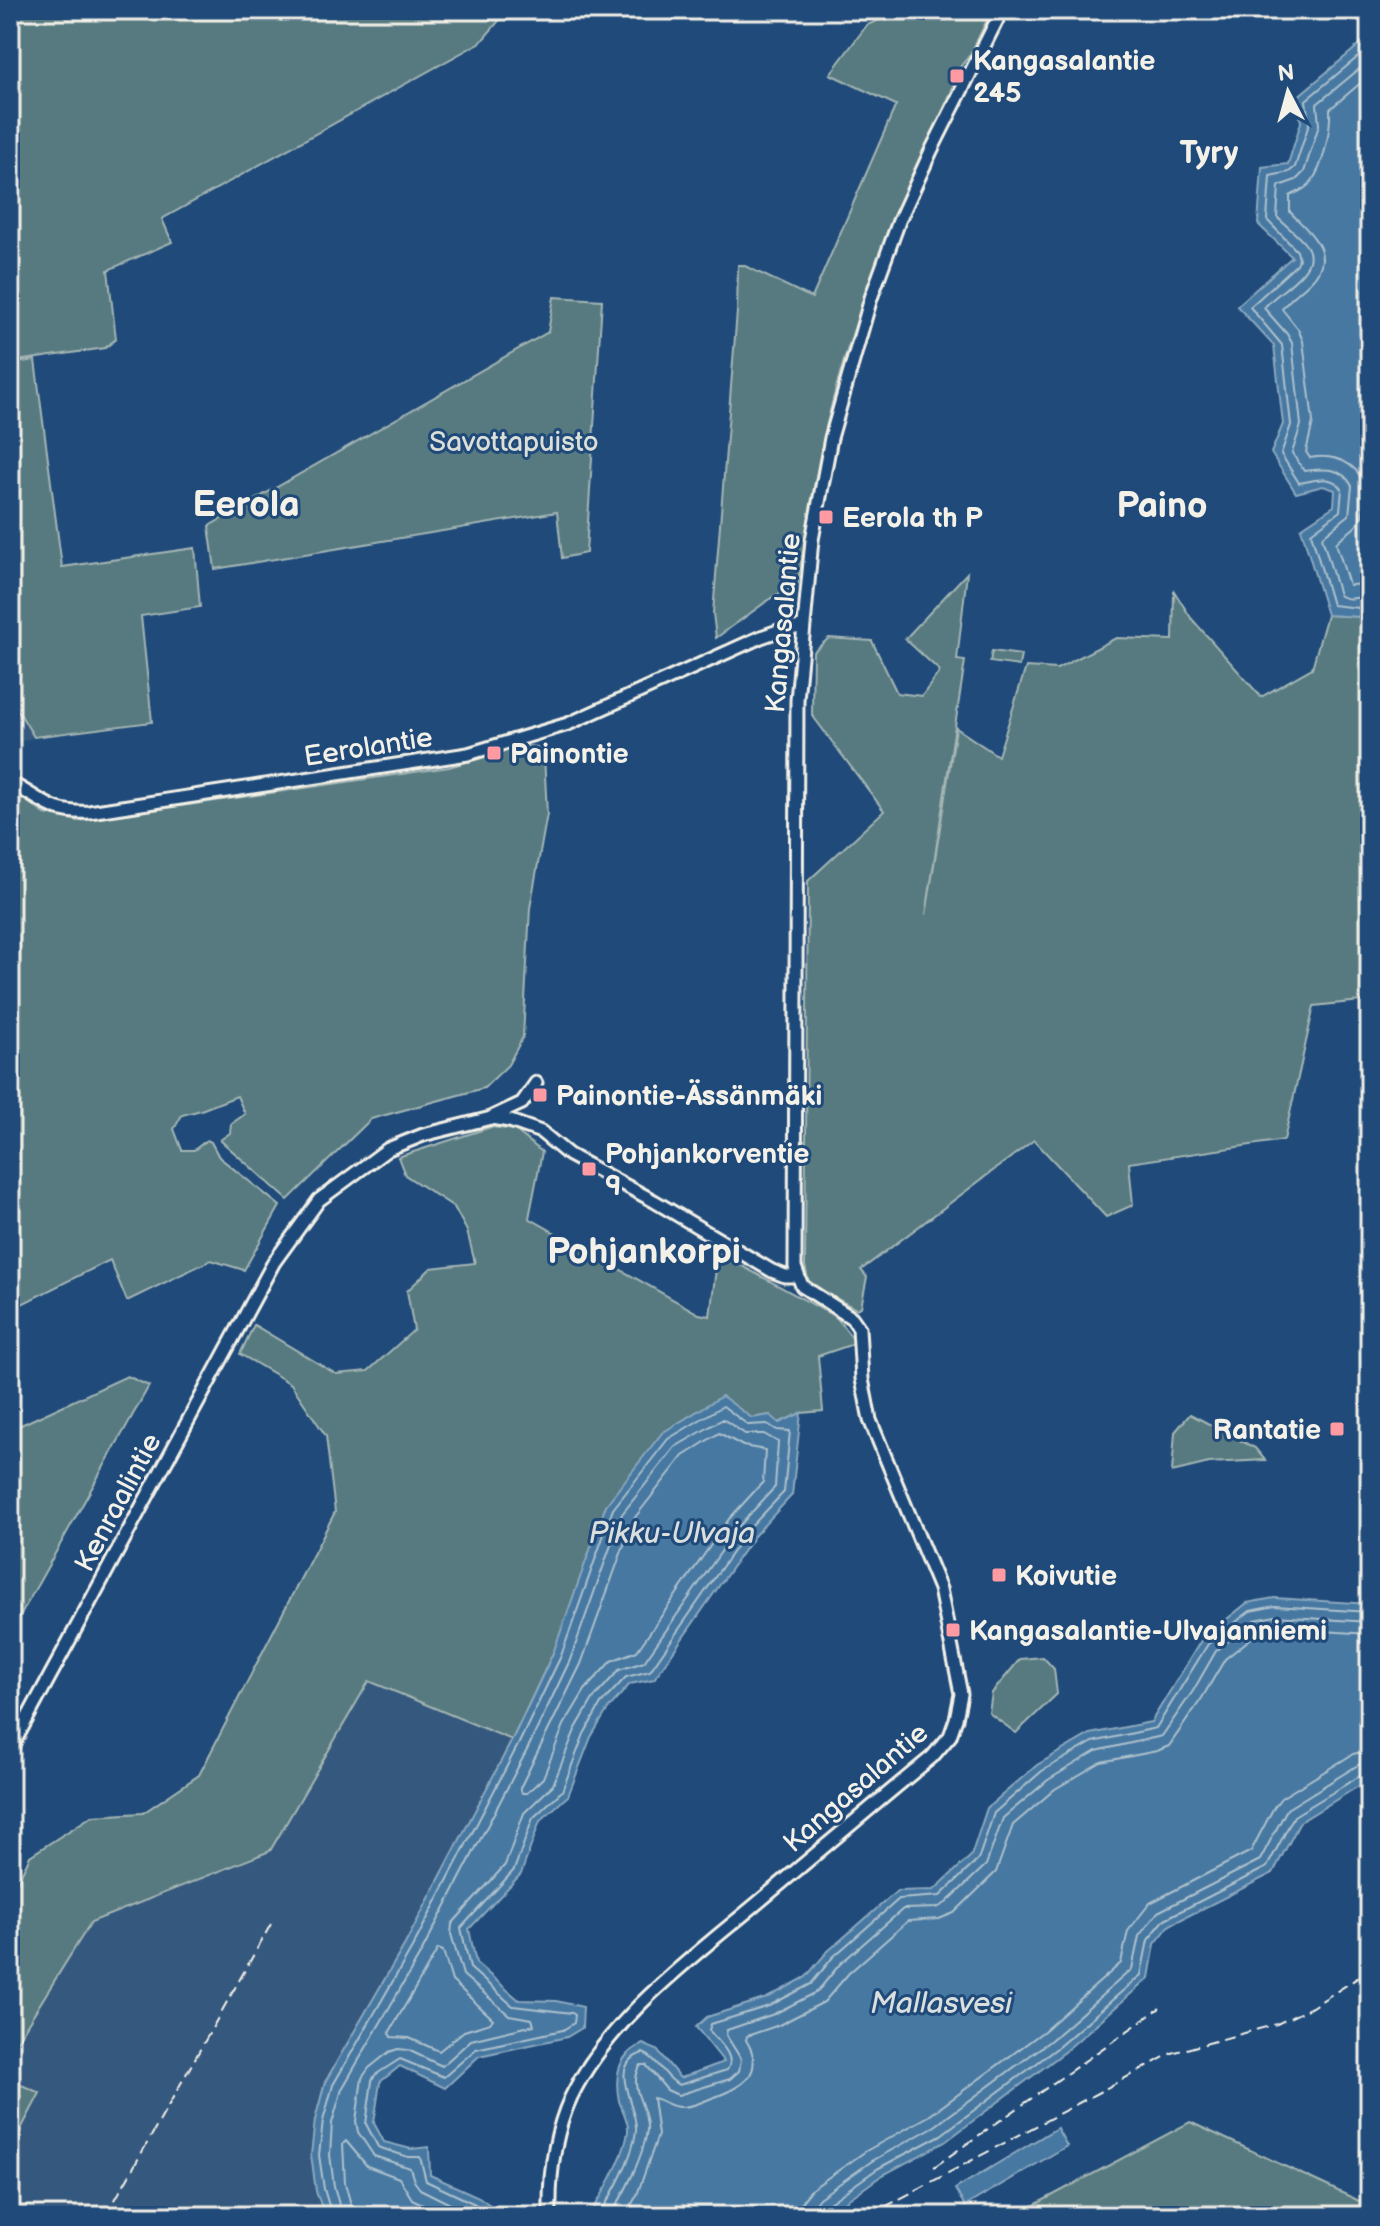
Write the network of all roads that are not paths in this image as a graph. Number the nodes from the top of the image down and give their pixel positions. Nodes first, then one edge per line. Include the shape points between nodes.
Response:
1 (1002, 10) edge
2 (802, 627) junction
3 (10, 783) edge
4 (536, 1083) dead end
5 (491, 1118) junction
6 (797, 1276) junction
7 (10, 1750) edge
8 (550, 2216) edge

1 - 2 main road, Kangasalantie via 899,221 856,342 824,473
2 - 3 main road, Eerolantie via 723,654 568,724 441,760 69,813 52,809
2 - 6 main road, Kangasalantie via 797,715
4 - 5 main road via 522,1103
5 - 6 main road via 541,1132 569,1155 749,1258 785,1276
5 - 7 main road, Kenraalintie via 388,1149 319,1200 301,1223 266,1276
6 - 8 main road, Kangasalantie via 802,1286 859,1328 870,1420 940,1589 961,1694 956,1719 950,1736 932,1757 668,1978 621,2027 570,2099 551,2171

